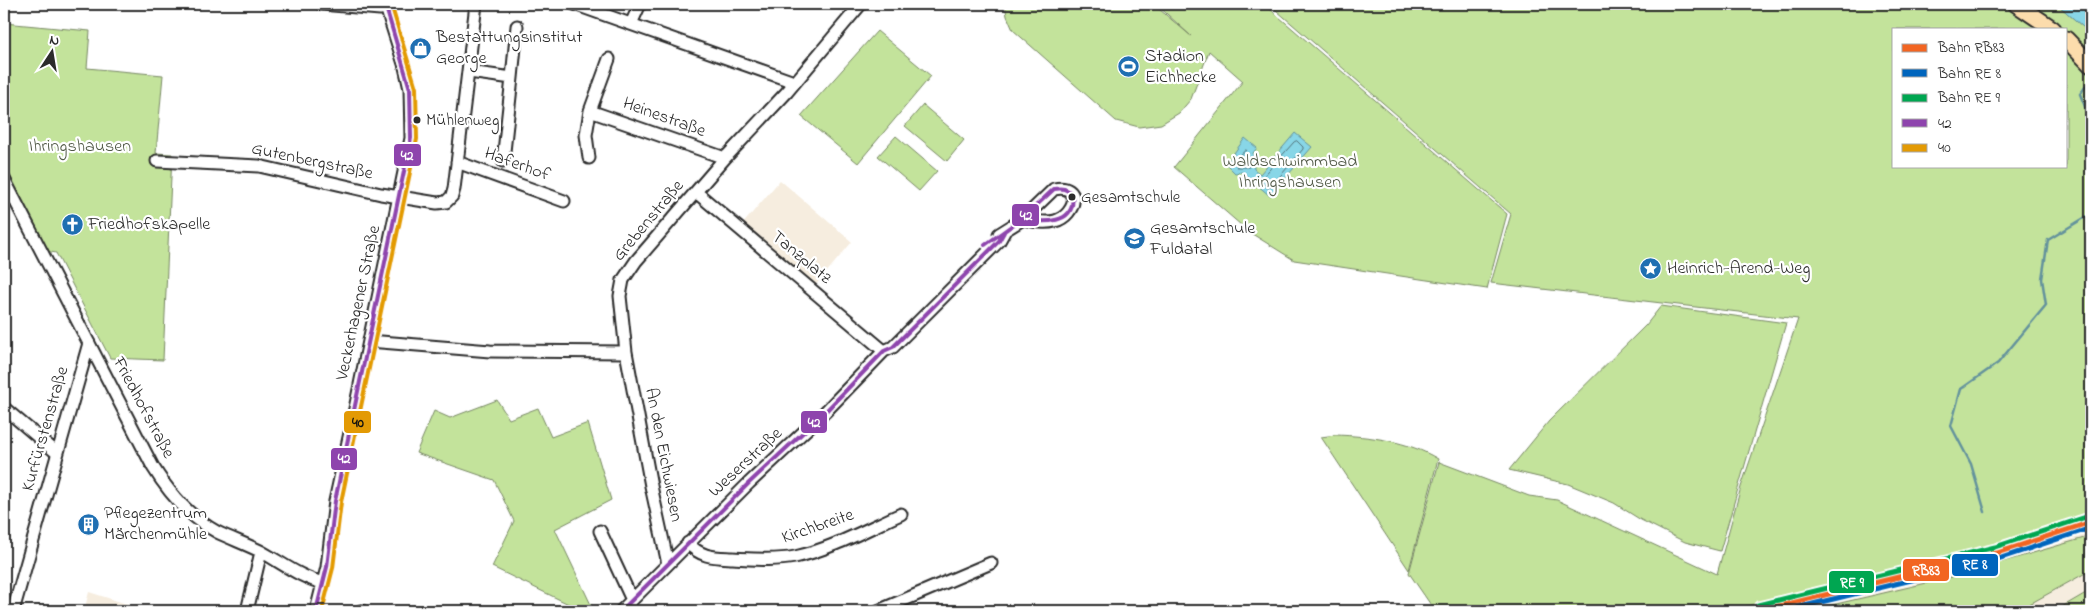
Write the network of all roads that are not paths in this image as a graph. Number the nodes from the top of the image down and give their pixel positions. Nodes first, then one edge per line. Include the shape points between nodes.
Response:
1 (321, 4) edge
2 (476, 4) edge
3 (574, 4) edge
4 (640, 4) edge
5 (861, 4) edge
6 (2016, 4) edge
7 (386, 5) edge
8 (630, 24) junction
9 (517, 26) dead end
10 (2052, 28) edge
11 (2068, 41) edge
12 (608, 58) dead end
13 (2091, 65) edge
14 (469, 72) junction
15 (512, 78) junction
16 (794, 82) junction
17 (590, 110) junction
18 (589, 158) dead end
19 (725, 158) junction
20 (157, 161) dead end
21 (503, 161) dead end
22 (457, 162) junction
23 (4, 179) edge
24 (696, 192) junction
25 (400, 198) junction
26 (564, 201) dead end
27 (1023, 218) junction
28 (369, 341) junction
29 (89, 343) junction
30 (884, 351) junction
31 (626, 352) junction
32 (4, 408) edge
33 (57, 453) junction
34 (901, 514) dead end
35 (600, 531) dead end
36 (688, 543) junction
37 (261, 552) junction
38 (992, 562) dead end
39 (668, 564) junction
40 (324, 584) junction
41 (632, 600) junction
42 (13, 611) edge
43 (247, 611) edge
44 (316, 611) edge
45 (621, 611) edge
46 (878, 611) edge

1 - 7 street via 380,9
2 - 14 street
3 - 8 street
4 - 8 street
5 - 16 street, Grebenstraße
6 - 10 main road
7 - 25 street, Veckerhagener Straße via 405,67 412,109 411,138
8 - 16 street
9 - 15 street
11 - 13 main road
12 - 17 street
14 - 15 street
14 - 22 street
15 - 21 street
16 - 19 street, Grebenstraße
17 - 18 street via 586,134
17 - 19 street, Heinestraße
19 - 24 street, Grebenstraße
20 - 25 street, Gutenbergstraße via 260,166
22 - 25 street via 452,196 446,202
22 - 26 street, Haferhof
23 - 29 street, Friedhofstraße
24 - 30 street, Tanzplatz
24 - 31 street, Grebenstraße via 623,280 620,296
25 - 28 street, Veckerhagener Straße
27 - 27 street, Weserstraße via 1038,222 1055,221 1066,215 1074,202 1071,193 1066,189 1054,189
27 - 30 street, Weserstraße via 995,236 888,342
28 - 31 street via 490,351
28 - 40 street, Veckerhagener Straße via 335,501
29 - 33 street, Kurfürstenstraße
29 - 37 street, Friedhofstraße via 153,467 173,497 216,531
30 - 36 street, Weserstraße
31 - 39 street, An den Eichwiesen
32 - 33 street
33 - 42 street, Kurfürstenstraße
34 - 36 street, Kirchbreite via 832,545 795,557 706,556
35 - 41 street
36 - 39 street, Weserstraße
37 - 40 street, Friedhofstraße
37 - 43 street
38 - 46 street
39 - 41 street, Weserstraße
40 - 44 street, Veckerhagener Straße
41 - 45 street, Weserstraße

